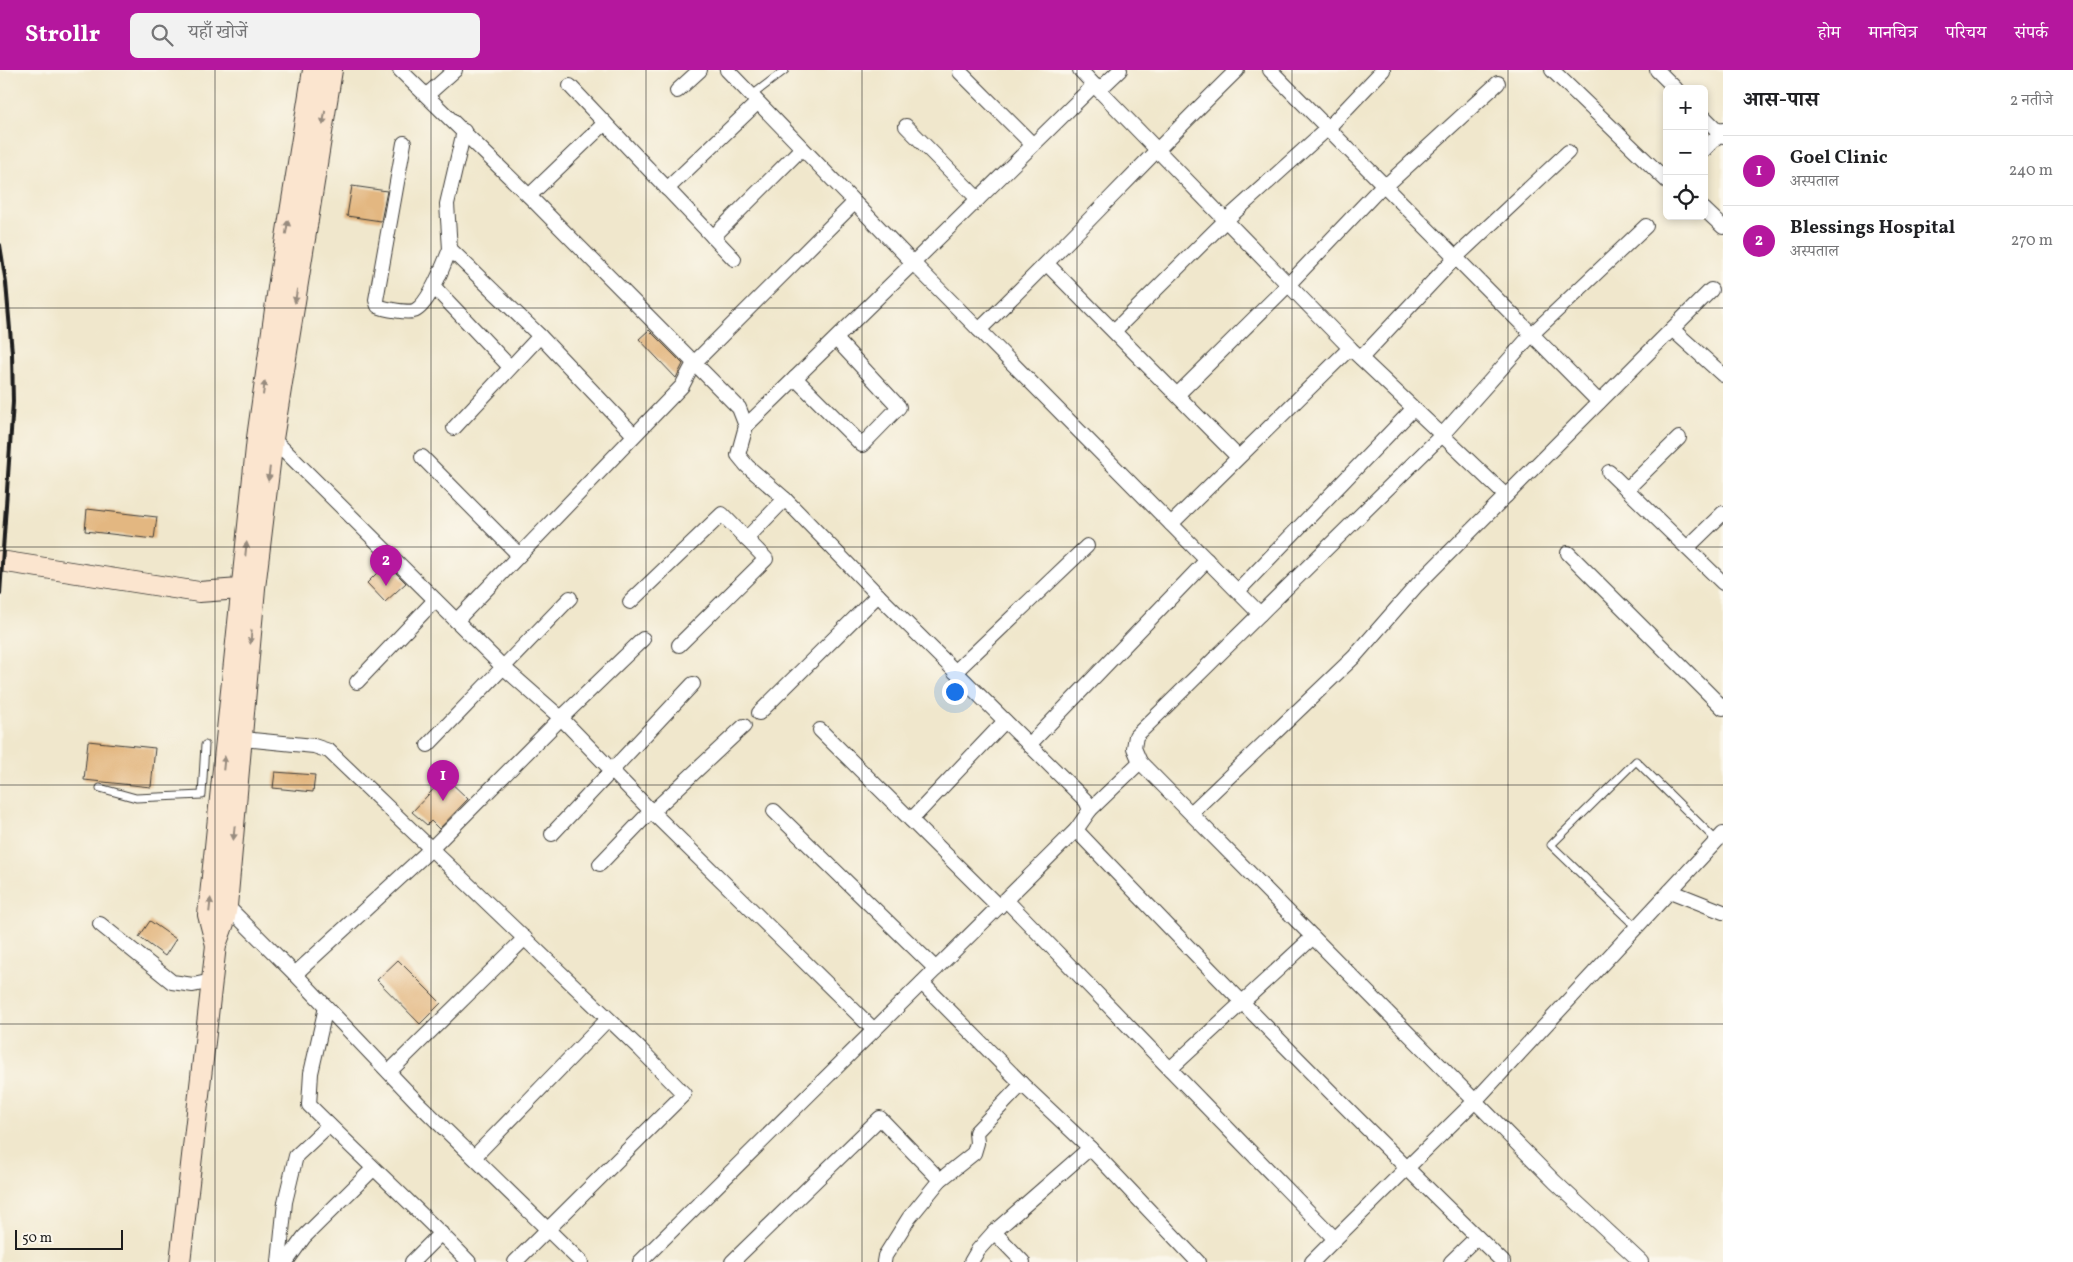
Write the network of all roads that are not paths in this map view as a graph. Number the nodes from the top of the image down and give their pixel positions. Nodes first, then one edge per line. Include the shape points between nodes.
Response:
1 (313, 70) edge
2 (332, 70) edge
3 (400, 70) edge
4 (455, 70) edge
5 (700, 70) edge
6 (726, 70) edge
7 (785, 70) edge
8 (1080, 70) edge
9 (1120, 70) edge
10 (1237, 70) edge
11 (1270, 70) edge
12 (1383, 70) edge
13 (1552, 70) edge
14 (1657, 70) edge
15 (960, 72) dead end
16 (1498, 83) dead end
17 (1672, 85) edge
18 (570, 86) dead end
19 (1097, 87) junction
20 (677, 91) dead end
21 (427, 95) junction
22 (754, 99) junction
23 (1708, 121) edge
24 (605, 124) junction
25 (906, 126) dead end
26 (1328, 128) junction
27 (464, 131) junction
28 (1722, 133) edge
29 (404, 143) dead end
30 (1033, 145) junction
31 (1708, 146) edge
32 (801, 149) junction
33 (1156, 149) junction
34 (1568, 152) dead end
35 (1663, 177) edge
36 (1384, 184) junction
37 (667, 189) junction
38 (528, 196) junction
39 (978, 199) junction
40 (854, 203) junction
41 (1708, 213) edge
42 (1226, 220) junction
43 (1646, 226) dead end
44 (1723, 227) edge
45 (713, 237) junction
46 (450, 249) junction
47 (1456, 257) junction
48 (734, 259) dead end
49 (913, 263) junction
50 (1047, 264) junction
51 (1288, 285) junction
52 (434, 287) junction
53 (1711, 290) dead end
54 (1672, 329) junction
55 (979, 330) junction
56 (1114, 331) junction
57 (1532, 334) junction
58 (540, 336) junction
59 (836, 339) junction
60 (1350, 348) junction
61 (1360, 358) junction
62 (694, 363) junction
63 (510, 367) junction
64 (1723, 375) edge
65 (795, 378) junction
66 (1177, 395) junction
67 (1599, 402) junction
68 (1413, 409) junction
69 (746, 426) junction
70 (454, 428) dead end
71 (634, 435) junction
72 (1442, 435) junction
73 (1679, 438) dead end
74 (272, 439) junction
75 (422, 457) dead end
76 (1238, 457) junction
77 (1609, 472) dead end
78 (1627, 489) junction
79 (1506, 496) junction
80 (785, 499) junction
81 (1723, 513) edge
82 (1171, 524) junction
83 (746, 539) junction
84 (1087, 546) dead end
85 (1687, 548) junction
86 (1568, 553) dead end
87 (519, 555) junction
88 (1207, 560) junction
89 (0, 561) edge
90 (1723, 583) edge
91 (248, 588) junction
92 (1238, 591) junction
93 (878, 595) junction
94 (570, 598) dead end
95 (435, 600) junction
96 (630, 602) dead end
97 (1260, 614) junction
98 (456, 621) junction
99 (643, 639) dead end
100 (679, 645) dead end
101 (503, 667) junction
102 (955, 672) junction
103 (357, 682) dead end
104 (693, 684) dead end
105 (1723, 708) edge
106 (759, 713) dead end
107 (561, 718) junction
108 (1005, 721) junction
109 (744, 726) dead end
110 (820, 730) dead end
111 (243, 739) junction
112 (205, 745) dead end
113 (428, 745) dead end
114 (1029, 745) junction
115 (1140, 762) junction
116 (611, 769) junction
117 (100, 788) dead end
118 (216, 796) junction
119 (1090, 810) junction
120 (651, 811) junction
121 (774, 811) dead end
122 (1191, 813) junction
123 (911, 820) junction
124 (1076, 830) junction
125 (552, 834) dead end
126 (1720, 838) edge
127 (431, 849) junction
128 (600, 864) dead end
129 (1670, 891) junction
130 (1002, 903) junction
131 (227, 906) junction
132 (1723, 912) edge
133 (100, 924) dead end
134 (1637, 928) junction
135 (1313, 937) junction
136 (525, 938) junction
137 (216, 945) junction
138 (936, 969) junction
139 (295, 974) junction
140 (212, 981) junction
141 (922, 982) junction
142 (1241, 1003) junction
143 (326, 1007) junction
144 (608, 1018) junction
145 (874, 1030) junction
146 (1170, 1069) junction
147 (389, 1072) junction
148 (1022, 1084) junction
149 (1475, 1101) junction
150 (329, 1125) junction
151 (1090, 1148) junction
152 (474, 1157) junction
153 (1406, 1168) junction
154 (373, 1169) junction
155 (940, 1180) junction
156 (548, 1229) junction
157 (994, 1232) junction
158 (442, 1233) junction
159 (1477, 1237) junction
160 (1334, 1239) junction
161 (180, 1262) edge
162 (279, 1262) edge
163 (286, 1262) edge
164 (412, 1262) edge
165 (469, 1262) edge
166 (515, 1262) edge
167 (581, 1262) edge
168 (640, 1262) edge
169 (732, 1262) edge
170 (884, 1262) edge
171 (971, 1262) edge
172 (1023, 1262) edge
173 (1198, 1262) edge
174 (1312, 1262) edge
175 (1451, 1262) edge
176 (1502, 1262) edge
177 (1641, 1262) edge

91 -> 1 street via 257,438
2 -> 74 street
3 - 21 street
4 - 21 street
5 - 20 street
6 - 22 street
7 - 22 lane
8 - 19 street
9 - 19 street
10 - 33 street
11 - 26 street
12 - 26 street
13 - 35 street
14 - 17 street
15 - 30 street
16 - 36 street
18 - 24 street
19 - 30 street
19 - 33 street
21 - 27 street
22 - 32 street
22 - 37 street
23 - 28 street
24 - 37 street
24 - 38 street
25 - 39 street
26 - 36 street
26 - 42 street
27 - 38 street
27 - 46 street via 447,204
28 - 31 street
29 - 52 street via 376,300 382,308 410,312 416,310
30 - 39 street
32 - 40 street
32 - 45 street
33 - 42 street
33 - 50 street
34 - 47 street
36 - 47 street
36 - 51 street
37 - 45 street
38 - 62 street
39 - 49 street
40 - 49 street
40 - 62 street
41 - 44 street
42 - 51 street
42 - 56 street
43 - 57 street
45 - 48 street
46 - 52 street
46 - 58 street
47 - 57 street
47 - 61 street
49 - 55 street
49 - 59 street
50 - 55 street
50 - 56 street
51 - 60 street
51 - 66 street
52 - 63 street
53 - 54 street
54 - 64 street
54 - 67 street
55 - 82 street
56 - 66 street
57 - 67 street
57 - 72 street
58 - 63 street
58 - 71 street
59 - 65 street
59 - 65 street via 899,407 862,445
60 - 61 street
60 - 76 street
61 - 68 street
62 - 69 street via 739,408
62 - 71 street via 682,386
63 - 70 street
65 - 69 street
66 - 76 street
67 - 79 street
68 - 72 street
68 - 92 street
69 - 80 street via 738,455
71 - 87 street
72 - 79 street
72 - 97 street
73 - 78 street
74 -> 91 street
74 - 95 street
75 - 87 street
76 - 82 street
77 - 78 street
78 - 85 street
79 - 122 street via 1417,585 1354,657
80 - 83 street
80 - 93 street
81 - 85 street
82 - 88 street
83 - 96 street via 722,514
83 - 100 street via 766,559
84 - 102 street
85 - 90 street
86 - 105 street
87 - 98 street
88 - 92 street
88 - 114 street
89 - 91 street via 200,592
91 -> 111 street
118 -> 91 street
92 - 97 street
93 - 102 street
93 - 106 street
94 - 101 street
95 - 98 street
95 - 103 street
97 - 115 street via 1136,736 1134,748
98 - 101 street
99 - 107 street
101 - 107 street
101 - 113 street
102 - 108 street
104 - 116 street
107 - 116 street
107 - 127 street
108 - 114 street
108 - 123 street
109 - 120 street
110 - 123 street
111 - 118 street
111 - 127 street via 314,746 329,751
112 - 118 lane
114 - 119 street via 1086,801
115 - 119 street
115 - 122 street
116 - 120 street
116 - 125 street
117 - 118 lane via 136,798
118 -> 131 street
137 -> 118 street via 208,916
119 - 124 street
120 - 128 street
120 - 145 street
121 - 138 street
122 - 135 street
123 - 130 street
124 - 130 street
124 - 142 street
126 - 129 street
126 - 134 lane via 1636,761 1551,845
127 - 136 street
127 - 139 street
129 - 132 street
129 - 134 street
130 - 138 street
130 - 146 street
131 - 137 street
131 - 139 street
133 - 140 street via 172,982 193,985
134 - 149 street
135 - 142 street
135 - 149 street
136 - 144 street
136 - 147 street
137 - 140 street
138 - 141 street
139 - 143 street
140 - 161 street
141 - 145 street
141 - 148 street
142 - 146 street
142 - 153 street
143 - 147 street
143 - 150 street via 311,1073 309,1105
144 - 152 street
144 - 156 street via 684,1094
145 - 168 street
146 - 160 street
147 - 152 street
148 - 151 street
148 - 155 street via 976,1132 974,1153
149 - 153 street
149 - 177 street
150 - 154 street
150 - 162 street via 296,1156 285,1202
151 - 157 street
151 - 173 street
152 - 156 street
153 - 159 street
153 - 160 street
154 - 158 street
154 - 163 street via 304,1237
155 - 169 street via 880,1118
155 - 170 street via 909,1218
156 - 166 street
156 - 167 street
157 - 171 street
157 - 172 street
158 - 164 street
158 - 165 street
159 - 175 street
159 - 176 street
160 - 174 street

